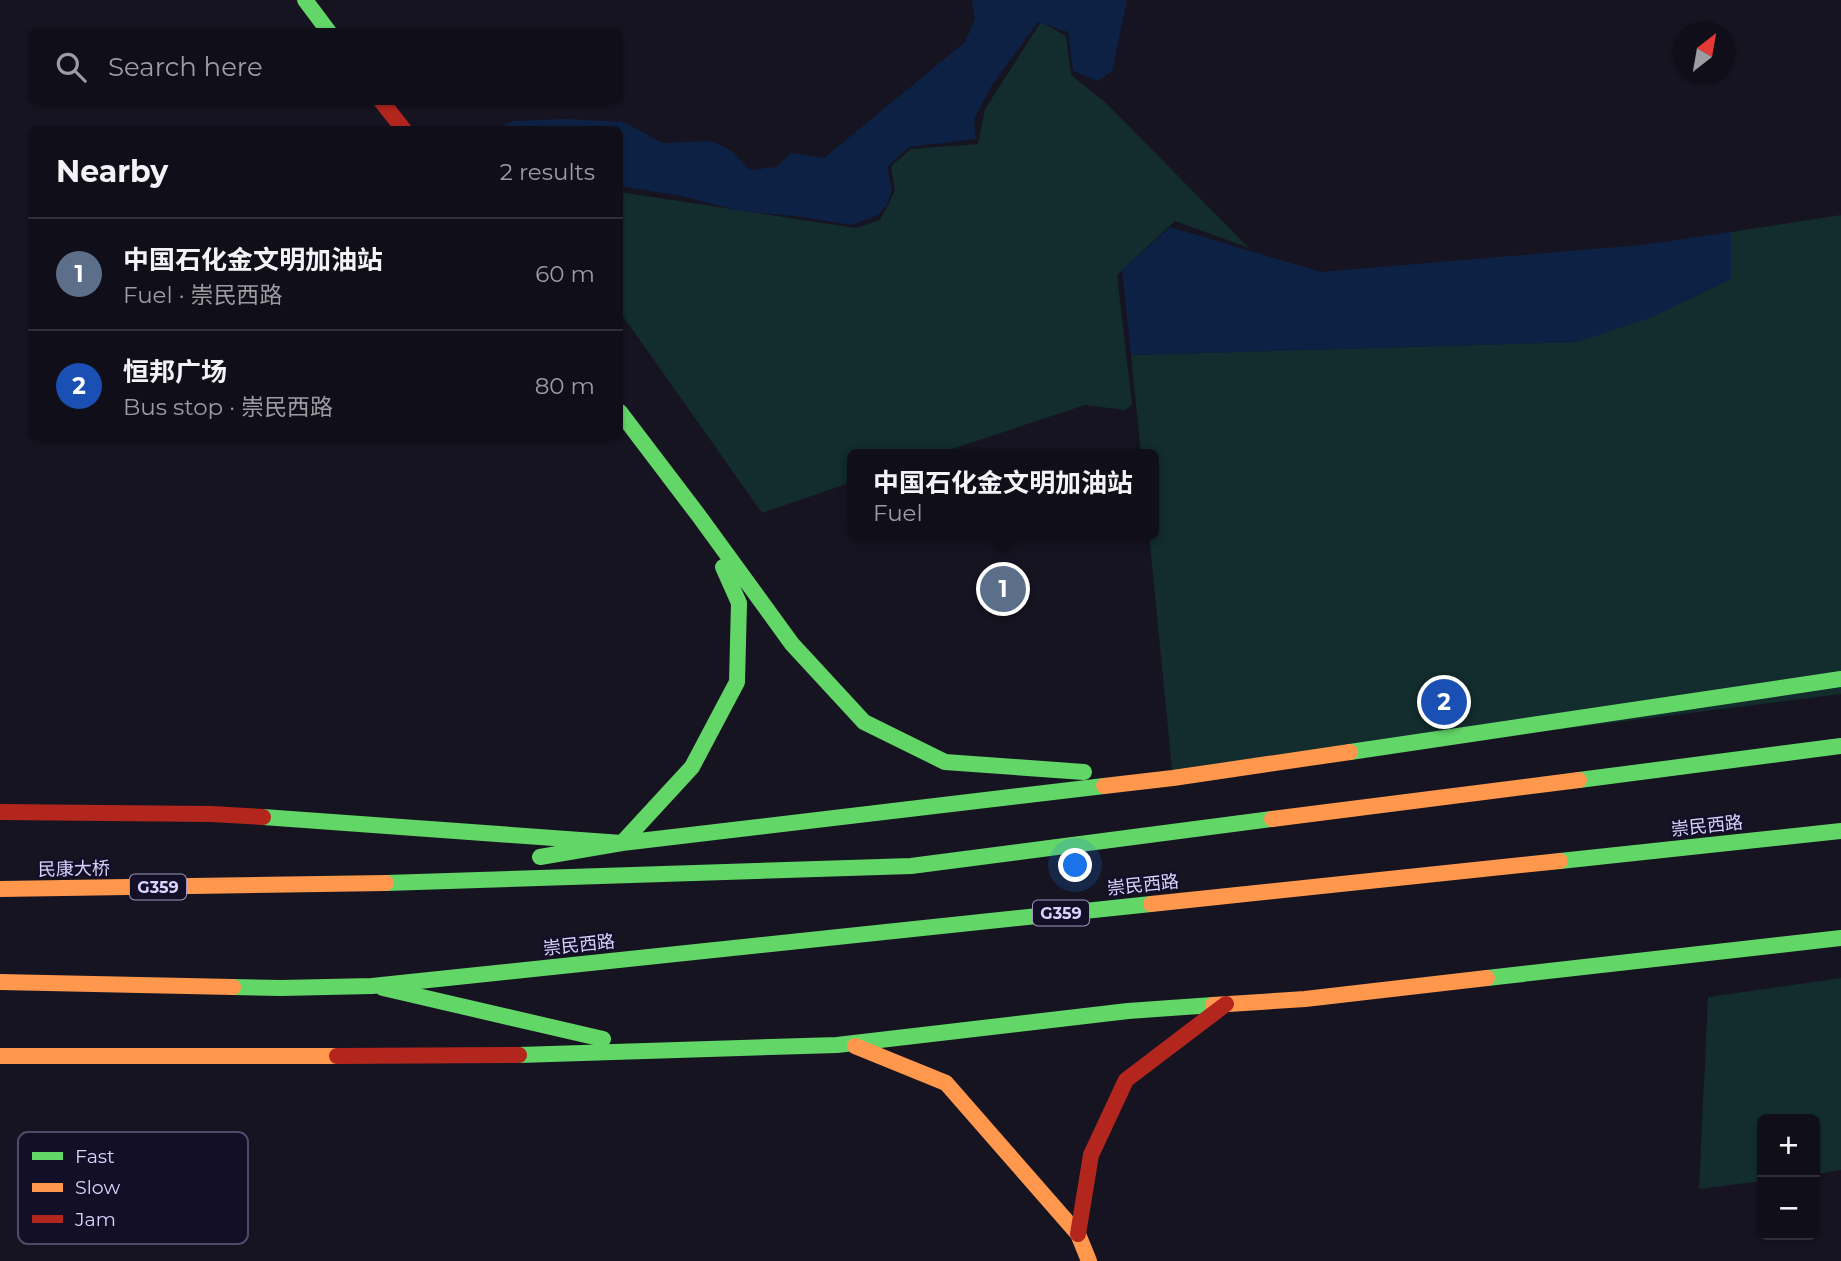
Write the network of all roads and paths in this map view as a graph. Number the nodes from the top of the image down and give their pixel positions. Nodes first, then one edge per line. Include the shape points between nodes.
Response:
1 (305, 0) edge
2 (326, 28) edge
3 (385, 105) edge
4 (401, 126) edge
5 (623, 416) edge
6 (699, 516) junction
7 (1841, 679) edge
8 (1841, 747) edge
9 (1173, 778) junction
10 (0, 812) edge
11 (1841, 831) edge
12 (622, 843) junction
13 (527, 858) dead end
14 (474, 865) dead end
15 (316, 885) junction
16 (0, 889) edge
17 (1841, 938) edge
18 (0, 982) edge
19 (372, 986) junction
20 (1226, 1004) junction
21 (851, 1044) junction
22 (653, 1051) junction
23 (0, 1056) edge
24 (1078, 1234) junction
25 (1089, 1261) edge

1 - 2 main road
3 - 4 main road
5 - 6 main road
6 - 9 main road via 793,644 864,722 945,762
6 - 12 main road via 739,603 737,682 692,767
7 - 9 main road
8 - 15 main road, G359 via 911,866
9 - 12 main road
10 - 12 main road via 211,814
11 - 19 main road, 崇民西路 / G359
12 - 13 main road
14 - 15 main road
15 - 16 main road, 民康大桥 / G359
17 - 20 main road
18 - 19 main road, 崇民西路 / G359
19 - 22 main road
20 - 21 main road
20 - 24 main road via 1126,1080 1091,1155
21 - 22 main road
21 - 24 main road via 946,1083
22 - 23 main road
24 - 25 main road

